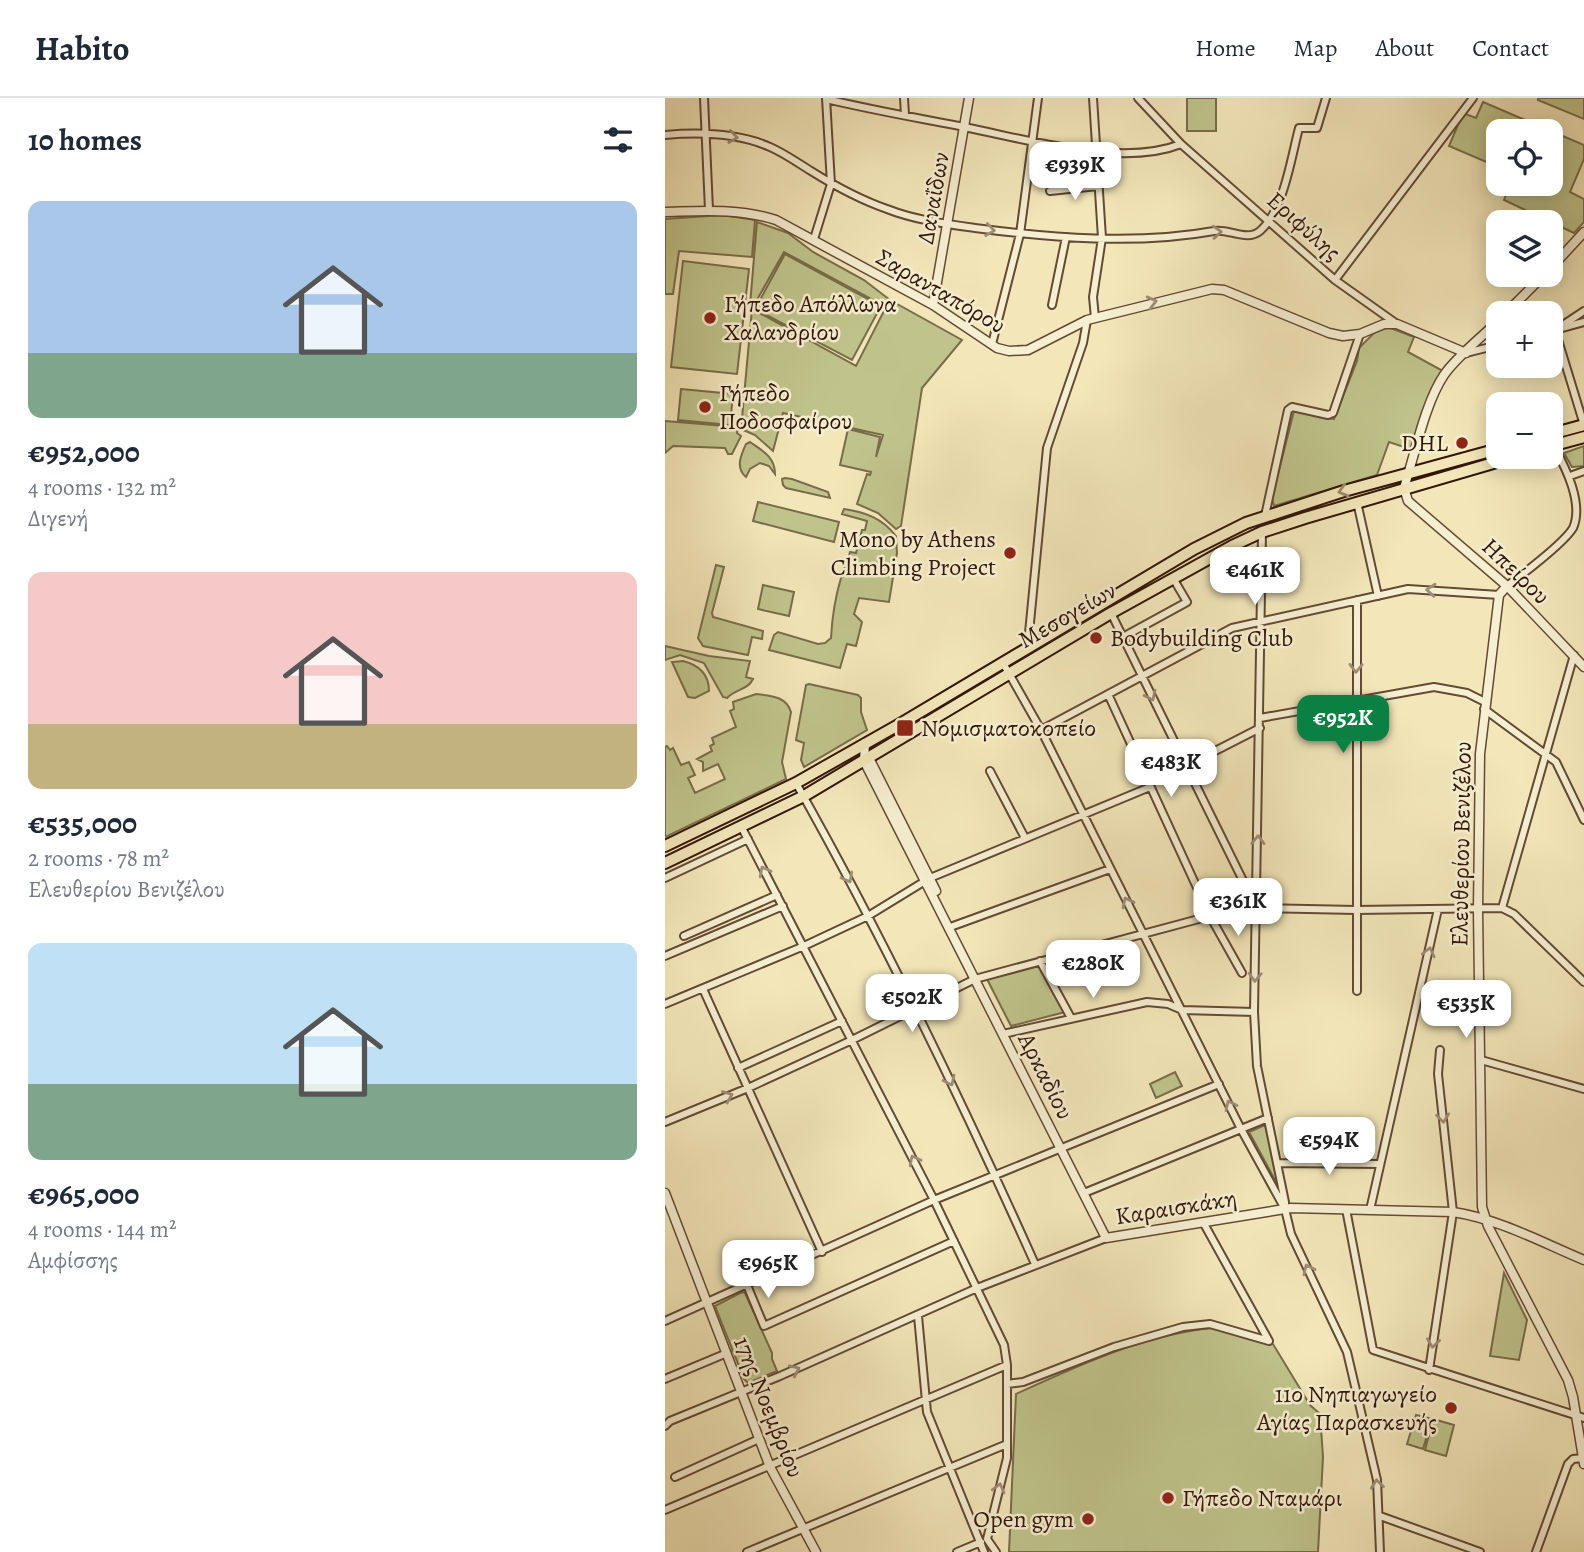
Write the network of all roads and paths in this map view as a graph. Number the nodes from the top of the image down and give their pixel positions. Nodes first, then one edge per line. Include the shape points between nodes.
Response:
1 (704, 98) edge
2 (904, 98) edge
3 (969, 98) edge
4 (1038, 98) edge
5 (1093, 98) edge
6 (1138, 98) edge
7 (1326, 98) edge
8 (1472, 98) edge
9 (826, 99) edge
10 (905, 115) junction
11 (965, 127) junction
12 (707, 134) junction
13 (665, 135) edge
14 (1033, 141) junction
15 (1181, 144) junction
16 (1096, 152) junction
17 (831, 184) junction
18 (1098, 186) junction
19 (1050, 191) dead end
20 (709, 211) junction
21 (665, 212) edge
22 (1270, 220) junction
23 (948, 224) junction
24 (1584, 232) edge
25 (1020, 234) junction
26 (1066, 237) junction
27 (1102, 238) junction
28 (814, 239) junction
29 (1563, 255) edge
30 (1335, 280) junction
31 (1532, 287) edge
32 (1518, 301) edge
33 (933, 305) junction
34 (1052, 305) dead end
35 (1584, 311) edge
36 (1091, 319) junction
37 (1584, 322) edge
38 (1397, 324) junction
39 (1563, 324) edge
40 (1563, 327) edge
41 (1486, 333) edge
42 (1360, 334) junction
43 (992, 344) junction
44 (1486, 348) edge
45 (1466, 353) junction
46 (1563, 361) edge
47 (1584, 425) edge
48 (1563, 436) edge
49 (1584, 437) edge
50 (1563, 440) edge
51 (1486, 452) edge
52 (1563, 463) edge
53 (1486, 465) edge
54 (1584, 471) edge
55 (1409, 473) junction
56 (1570, 476) junction
57 (1408, 487) junction
58 (1357, 502) junction
59 (1265, 516) junction
60 (1262, 532) junction
61 (1173, 579) junction
62 (1507, 586) junction
63 (1499, 595) junction
64 (1378, 596) junction
65 (1357, 600) junction
66 (1111, 613) junction
67 (1261, 620) junction
68 (1123, 637) junction
69 (1034, 644) junction
70 (1574, 655) junction
71 (1003, 663) junction
72 (1583, 664) edge
73 (1010, 673) junction
74 (1141, 676) junction
75 (1108, 694) junction
76 (1356, 700) junction
77 (1485, 706) junction
78 (1260, 718) junction
79 (1260, 728) junction
80 (1041, 730) junction
81 (865, 743) junction
82 (1545, 753) junction
83 (866, 760) junction
84 (1186, 766) junction
85 (990, 771) dead end
86 (796, 783) junction
87 (1150, 787) junction
88 (804, 796) junction
89 (1083, 815) junction
90 (1584, 820) edge
91 (742, 828) junction
92 (1025, 838) junction
93 (748, 839) junction
94 (665, 846) edge
95 (665, 863) edge
96 (1110, 869) junction
97 (665, 878) edge
98 (927, 879) junction
99 (777, 895) junction
100 (783, 906) junction
101 (1257, 908) junction
102 (1502, 908) junction
103 (1438, 909) junction
104 (1356, 910) junction
105 (1478, 910) junction
106 (868, 916) junction
107 (1210, 916) junction
108 (953, 926) junction
109 (1143, 935) junction
110 (684, 936) dead end
111 (804, 946) junction
112 (665, 956) edge
113 (1040, 961) junction
114 (1241, 973) dead end
115 (977, 978) junction
116 (1584, 982) edge
117 (703, 989) junction
118 (1357, 990) dead end
119 (665, 1004) edge
120 (915, 1009) junction
121 (1182, 1010) junction
122 (1254, 1012) junction
123 (1071, 1018) junction
124 (842, 1021) junction
125 (1005, 1033) junction
126 (852, 1040) junction
127 (1440, 1050) dead end
128 (1481, 1060) junction
129 (739, 1068) junction
130 (1219, 1084) junction
131 (748, 1088) junction
132 (1584, 1089) edge
133 (1268, 1118) junction
134 (665, 1122) edge
135 (1241, 1129) junction
136 (1062, 1146) junction
137 (1278, 1163) junction
138 (1380, 1164) junction
139 (995, 1175) junction
140 (1086, 1192) junction
141 (665, 1193) edge
142 (934, 1200) junction
143 (1285, 1209) junction
144 (1346, 1209) junction
145 (1370, 1209) junction
146 (1453, 1212) junction
147 (1203, 1222) junction
148 (1486, 1222) junction
149 (1109, 1237) junction
150 (954, 1241) junction
151 (822, 1252) junction
152 (1584, 1260) edge
153 (1035, 1264) junction
154 (747, 1285) junction
155 (977, 1288) junction
156 (707, 1303) junction
157 (918, 1316) junction
158 (665, 1321) edge
159 (727, 1353) junction
160 (1007, 1365) junction
161 (1429, 1370) junction
162 (665, 1379) edge
163 (1007, 1384) junction
164 (741, 1392) junction
165 (925, 1401) junction
166 (1580, 1416) edge
167 (665, 1426) edge
168 (759, 1439) junction
169 (1006, 1444) junction
170 (1583, 1461) edge
171 (951, 1466) junction
172 (770, 1467) junction
173 (675, 1476) dead end
174 (665, 1510) edge
175 (1380, 1516) junction
176 (802, 1528) junction
177 (987, 1539) junction
178 (979, 1542) junction
179 (747, 1552) edge
180 (816, 1552) edge
181 (957, 1552) edge
182 (983, 1552) edge
183 (996, 1552) edge
184 (1380, 1552) edge
185 (1480, 1552) edge
186 (1536, 1552) edge

1 - 12 street
2 - 10 street
3 - 11 street, Δαναΐδων
4 - 14 street
5 - 16 street
6 - 15 street, Εριφύλης
7 - 22 street via 1315,129 1299,128
8 - 30 street
9 - 10 street
9 - 17 street
10 - 11 street
11 - 14 street
11 - 23 street, Δαναΐδων
12 - 13 street
12 -> 17 street via 770,147
12 - 20 street
14 - 16 street
14 - 25 street
15 - 16 street
15 - 22 street, Εριφύλης
16 - 18 street
17 - 23 street via 887,209
17 - 28 street
18 - 19 street
18 - 27 street
20 - 21 street, Σαρανταπόρου
20 - 28 street, Σαρανταπόρου via 763,216
27 -> 22 street via 1223,230 1251,235
22 - 30 street, Εριφύλης
23 -> 25 street
23 - 33 street, Δαναΐδων
24 - 29 street
25 - 26 street
25 - 43 street
26 - 27 street
26 - 34 street
27 - 36 street
28 - 33 street, Σαρανταπόρου
30 - 38 street, Εριφύλης
31 - 32 street
33 - 43 street, Σαρανταπόρου
35 - 39 street
36 -> 42 street, Σαρανταπόρου via 1218,289 1329,333
36 - 43 street, Σαρανταπόρου via 1028,350 1009,351
36 - 69 street via 1047,448 1029,633
37 - 40 street
38 - 42 street, Σαρανταπόρου
38 - 45 street, Εριφύλης
41 - 45 street
42 - 59 street via 1333,413 1289,410
44 - 45 street
45 - 55 street via 1436,388
46 - 47 street
47 - 48 main road
49 - 50 main road
51 - 55 main road, Μεσογείων
52 - 56 street
53 - 57 main road, Μεσογείων
54 - 56 street
55 - 57 street, Ηπείρου
55 -> 59 main road, Μεσογείων
56 - 62 street via 1577,500 1574,527
57 - 58 main road, Μεσογείων
57 - 62 street, Ηπείρου via 1417,507
58 - 60 main road, Μεσογείων
58 - 64 street
59 - 69 main road, Μεσογείων via 1194,549
60 - 61 main road, Μεσογείων
60 - 67 street
61 - 66 main road, Μεσογείων
61 - 68 street via 1187,602
62 - 63 street
62 - 70 street, Ηπείρου
63 -> 64 street via 1421,589
63 - 77 street, Ελευθερίου Βενιζέλου
64 - 65 street
65 - 67 street
65 -> 76 street
66 - 68 street
66 - 73 main road, Μεσογείων
67 - 74 street via 1232,628
67 - 78 street
68 - 74 street
69 - 71 main road, Μεσογείων
70 - 72 street, Ηπείρου
70 - 82 street
71 - 73 street
71 - 81 main road, Μεσογείων
73 - 80 street
73 - 83 main road, Μεσογείων
74 - 75 street
74 -> 84 street
75 - 80 street
75 - 87 street
76 - 77 street via 1434,687 1467,694
76 - 78 street
76 - 104 street
77 - 82 street
77 - 105 street, Ελευθερίου Βενιζέλου
78 - 79 street
79 - 84 street
101 -> 79 street
80 - 89 street
81 - 83 street
81 - 86 main road, Μεσογείων
82 - 90 street via 1559,766
82 - 102 street
83 - 88 main road, Μεσογείων
83 - 98 street, Αρκαδίου
84 - 101 street
85 - 92 street
86 - 88 street
86 - 94 main road, Μεσογείων
87 - 89 street
87 - 107 street
88 - 91 main road, Μεσογείων
88 -> 106 street
89 - 92 street
89 - 96 street
91 - 93 street
91 - 95 main road, Μεσογείων
92 - 98 street
93 - 97 street
99 -> 93 street
96 - 108 street
109 -> 96 street
98 - 106 street
98 - 108 street, Αρκαδίου
98 - 115 street, Αρκαδίου
99 - 100 street
99 - 110 street
100 - 111 street
100 - 112 street
101 - 104 street
101 - 107 street
101 -> 122 street
102 - 105 street
102 - 116 street via 1514,914
103 - 104 street
103 - 105 street
138 -> 103 street
104 - 118 street
105 - 128 street, Ελευθερίου Βενιζέλου
106 - 111 street
106 - 120 street
107 - 109 street
107 - 114 street
108 - 115 street, Αρκαδίου
109 - 113 street
109 - 121 street
111 - 117 street
111 - 124 street
113 - 115 street
113 - 123 street
115 - 120 street
115 - 125 street, Αρκαδίου
117 - 119 street
117 - 129 street
120 - 126 street
120 -> 139 street
121 - 122 street
121 - 123 street via 1147,1002
121 - 130 street
122 - 133 street via 1257,1066
123 - 125 street
124 - 126 street
124 - 129 street
125 - 136 street, Αρκαδίου
126 - 131 street
142 -> 126 street
127 -> 146 street via 1438,1074
128 - 132 street
128 - 148 street, Ελευθερίου Βενιζέλου via 1482,1207
129 - 131 street
135 -> 130 street
130 - 136 street
134 -> 131 street
131 - 151 street
133 - 135 street
133 - 137 street
135 - 140 street
135 - 143 street
136 - 139 street
136 - 140 street, Αρκαδίου
137 - 138 street
137 - 143 street
138 - 145 street
139 - 142 street
139 - 153 street
140 - 149 street, Αρκαδίου
141 - 156 street, 17ης Νοεμβρίου
142 - 150 street
142 - 151 street
143 - 144 street, Καραισκάκη
143 - 147 street, Καραισκάκη
175 -> 143 street via 1375,1469 1347,1352 1291,1234
144 - 145 street, Καραισκάκη
144 - 161 street via 1373,1350
145 - 146 street, Καραισκάκη
146 - 148 street, Καραισκάκη
146 -> 161 street
147 - 149 street, Καραισκάκη
147 - 163 street via 1269,1341 1210,1324 1184,1327
148 - 152 street, Καραισκάκη
148 - 166 street, Ελευθερίου Βενιζέλου via 1568,1380
149 - 153 street
150 - 154 street via 764,1326
150 - 155 street
151 - 154 street
153 - 155 street
154 - 156 street
155 - 157 street
155 - 160 street via 1003,1345
156 - 158 street
156 - 159 street, 17ης Νοεμβρίου
164 -> 157 street
157 - 165 street
159 - 162 street
159 - 164 street, 17ης Νοεμβρίου
160 - 163 street
160 - 165 street
161 - 166 street
163 - 169 street
164 - 167 street
164 - 168 street, 17ης Νοεμβρίου
165 - 171 street
165 - 172 street
166 - 170 street, Ελευθερίου Βενιζέλου
168 - 172 street, 17ης Νοεμβρίου
168 - 173 street
169 - 171 street
177 -> 169 street
170 - 186 street via 1573,1459 1568,1464
171 - 176 street
171 - 178 street
172 - 174 street
172 - 176 street, 17ης Νοεμβρίου
175 - 184 street
175 - 185 street
176 - 179 street
176 - 180 street, 17ης Νοεμβρίου
177 - 178 street
177 - 183 street
178 - 181 street
178 - 182 street

